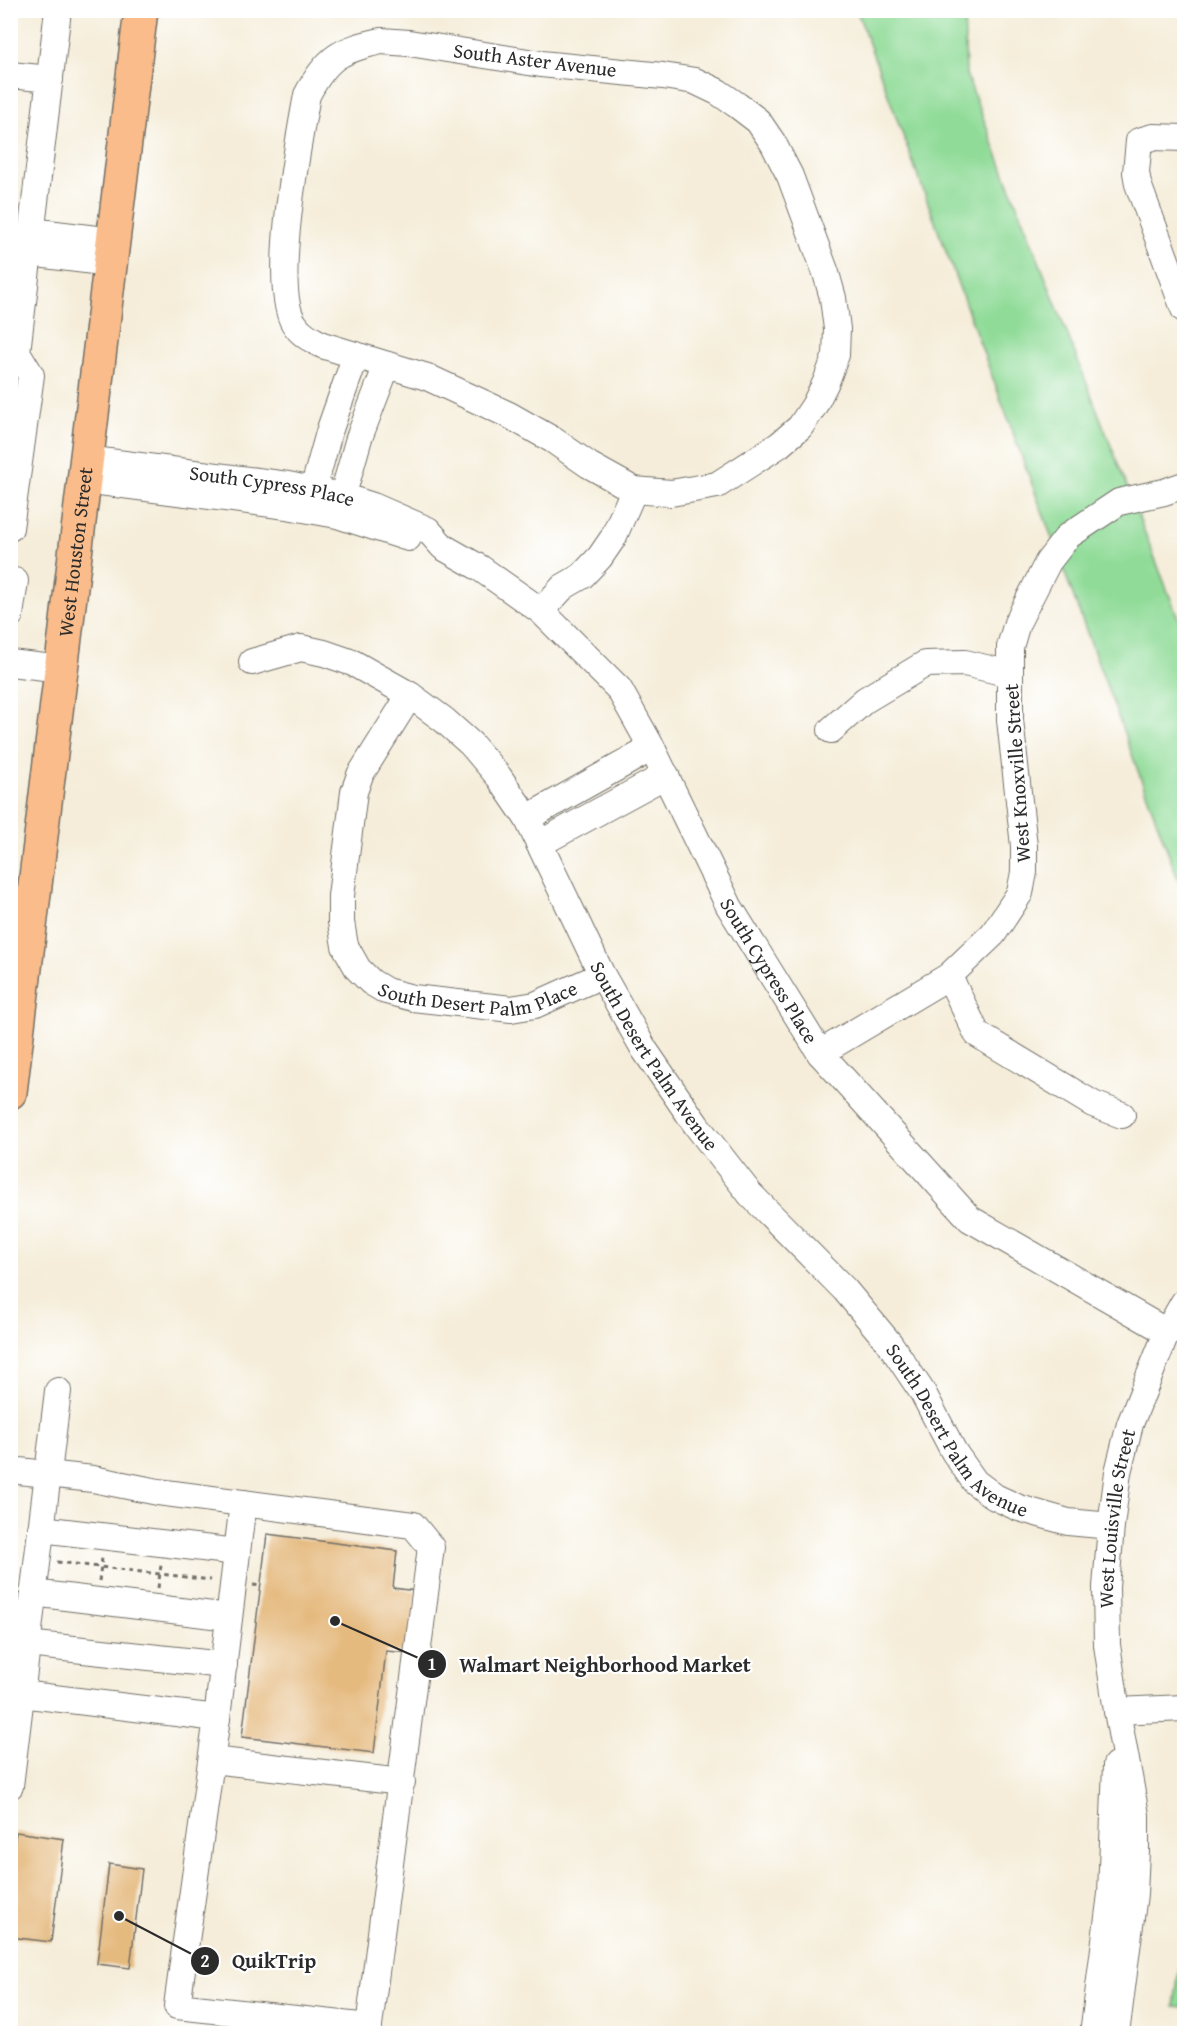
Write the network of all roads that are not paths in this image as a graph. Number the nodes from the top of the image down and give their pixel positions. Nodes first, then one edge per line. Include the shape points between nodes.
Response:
1 (58, 10) edge
2 (141, 10) edge
3 (10, 75) edge
4 (50, 79) junction
5 (1185, 138) edge
6 (25, 241) edge
7 (112, 252) junction
8 (1185, 309) edge
9 (356, 356) junction
10 (387, 365) junction
11 (325, 446) junction
12 (354, 455) junction
13 (85, 469) junction
14 (1185, 485) edge
15 (634, 489) junction
16 (313, 490) junction
17 (340, 506) junction
18 (10, 528) edge
19 (15, 581) dead end
20 (10, 615) edge
21 (548, 617) junction
22 (252, 662) dead end
23 (10, 663) edge
24 (62, 669) junction
25 (1010, 674) junction
26 (410, 695) junction
27 (831, 730) dead end
28 (652, 748) junction
29 (666, 775) junction
30 (527, 818) junction
31 (539, 844) junction
32 (20, 927) edge
33 (602, 975) junction
34 (949, 976) junction
35 (820, 1053) junction
36 (11, 1090) edge
37 (1122, 1115) dead end
38 (1185, 1302) edge
39 (1167, 1332) junction
40 (58, 1391) dead end
41 (10, 1470) edge
42 (48, 1474) junction
43 (243, 1503) junction
44 (1112, 1521) junction
45 (41, 1529) junction
46 (237, 1552) junction
47 (33, 1593) junction
48 (229, 1617) junction
49 (27, 1644) junction
50 (224, 1665) junction
51 (21, 1694) junction
52 (1185, 1708) edge
53 (1117, 1711) junction
54 (217, 1718) junction
55 (212, 1760) junction
56 (402, 1782) junction
57 (10, 1786) edge
58 (368, 2030) edge
59 (1093, 2034) edge
60 (1116, 2034) edge

1 - 4 street
2 - 7 main road, West Houston Street
3 - 4 street
4 - 6 street
5 - 8 street via 1153,137 1139,141 1136,172
6 - 7 street
6 - 18 street via 17,352 32,375
7 - 13 main road, West Houston Street
9 - 10 street
9 - 11 street
9 - 15 street, South Aster Avenue via 322,345 294,326 284,294 284,256 307,94 330,60 352,48 381,41 684,79 718,92 758,121 790,176 833,298 836,355 814,406 800,427 742,470 717,485 696,490 670,494
10 - 12 street
10 - 15 street via 427,377 509,415
11 - 12 street
11 - 16 street
12 - 17 street
13 - 16 street, South Cypress Place via 288,484
13 - 17 street, South Cypress Place via 276,505
13 - 24 main road, West Houston Street
14 - 25 street, West Knoxville Street via 1119,502 1068,536 1048,562 1017,623 1010,647
15 - 21 street via 613,538 582,576 563,587
16 - 17 street, South Cypress Place
17 - 21 street, South Cypress Place via 420,543 443,547 480,568
19 - 20 street
21 - 28 street, South Cypress Place via 619,689
22 - 26 street, South Desert Palm Avenue via 301,648 353,663
23 - 24 street
24 - 32 main road, West Houston Street
25 - 27 street via 965,663 925,664 865,700
25 - 34 street, West Knoxville Street via 1010,720 1024,846 1020,893 993,934
26 - 30 street, South Desert Palm Avenue via 471,744
26 - 33 street, South Desert Palm Place via 360,775 354,792 341,922 345,946 358,969 371,982 413,998 511,1009 535,1005
28 - 29 street, South Cypress Place
28 - 30 street
29 - 31 street
29 - 35 street, South Cypress Place via 729,906
30 - 31 street, South Desert Palm Avenue
31 - 33 street, South Desert Palm Avenue
32 - 36 main road, West Houston Street
33 - 44 street, South Desert Palm Avenue via 644,1049 750,1194 845,1290 890,1344 975,1482 1019,1508 1042,1513 1069,1510
34 - 35 street, West Knoxville Street
34 - 37 street via 977,1034 1093,1104
35 - 39 street, South Cypress Place via 970,1219
38 - 39 street, West Louisville Street
39 - 44 street, West Louisville Street via 1130,1424 1118,1472
40 - 42 street
41 - 42 street
42 - 43 street
42 - 45 street
43 - 46 street
43 - 56 street via 413,1525 431,1547
44 - 53 street, West Louisville Street via 1106,1587 1107,1645
45 - 46 street
45 - 47 street
46 - 48 street
47 - 48 street
47 - 49 street
48 - 50 street
49 - 50 street
49 - 51 street
50 - 54 street
51 - 54 street
51 - 57 street
52 - 53 street
53 - 59 street, West Louisville Street via 1112,1894
53 - 60 street, West Louisville Street via 1136,1815 1136,1851
54 - 55 street
55 - 56 street
55 - 58 street via 177,2006
56 - 58 street

